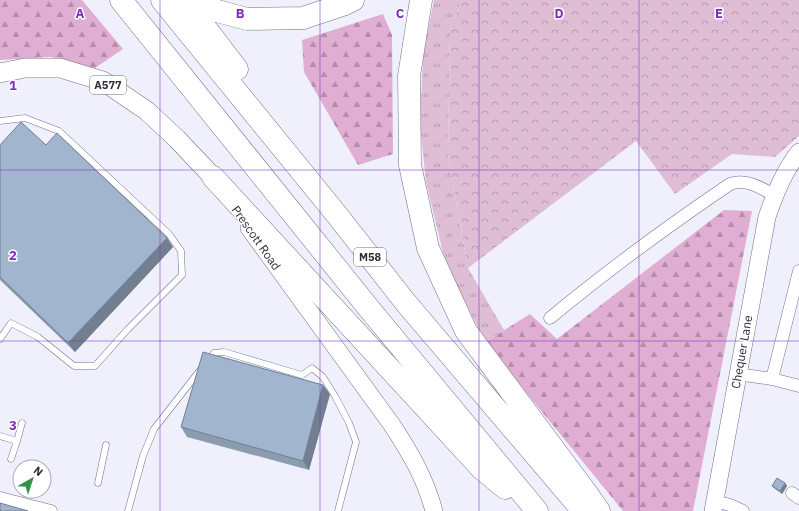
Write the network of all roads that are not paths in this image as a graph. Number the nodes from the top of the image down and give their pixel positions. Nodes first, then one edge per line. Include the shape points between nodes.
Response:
1 (121, 0) edge
2 (162, 0) edge
3 (184, 0) edge
4 (196, 0) edge
5 (353, 0) edge
6 (421, 0) edge
7 (0, 73) edge
8 (0, 121) edge
9 (799, 152) edge
10 (214, 177) junction
11 (774, 195) junction
12 (337, 215) junction
13 (799, 271) edge
14 (550, 318) dead end
15 (0, 338) edge
16 (738, 374) junction
17 (772, 379) junction
18 (799, 386) edge
19 (22, 423) dead end
20 (0, 436) edge
21 (17, 441) junction
22 (106, 444) dead end
23 (11, 459) dead end
24 (98, 483) dead end
25 (0, 498) edge
26 (714, 506) edge
27 (51, 511) edge
28 (128, 511) edge
29 (338, 511) edge
30 (434, 511) edge
31 (531, 511) edge
32 (537, 511) edge
33 (583, 511) edge
34 (599, 511) edge
35 (743, 511) edge

1 - 32 highway, M58
2 - 12 highway, M58
3 - 12 highway, M58 via 286,133
4 - 5 highway via 217,11 247,19 303,18
6 - 34 highway via 409,76 410,165 428,248 466,331
7 - 10 main road, Prescott Road / A577 via 25,68 60,68 103,81 147,111
8 - 15 lane via 25,118 59,131 169,234 181,251 182,275 95,366 74,366 38,337 11,323
9 - 11 street, Chequer Lane
10 - 30 street, Prescott Road via 404,443 418,467
10 - 31 highway via 482,468
11 - 14 street via 754,185 742,182 730,184 631,254
11 - 16 street, Chequer Lane via 765,225
12 - 33 highway, M58 via 406,303
13 - 17 street
16 - 17 street
16 - 26 street, Chequer Lane
17 - 18 street
19 - 21 lane
20 - 21 lane
21 - 23 lane
22 - 24 lane
25 - 27 street
26 - 35 street
28 - 29 lane via 143,456 154,429 214,353 224,352 302,375 312,368 323,378 335,396 356,442

